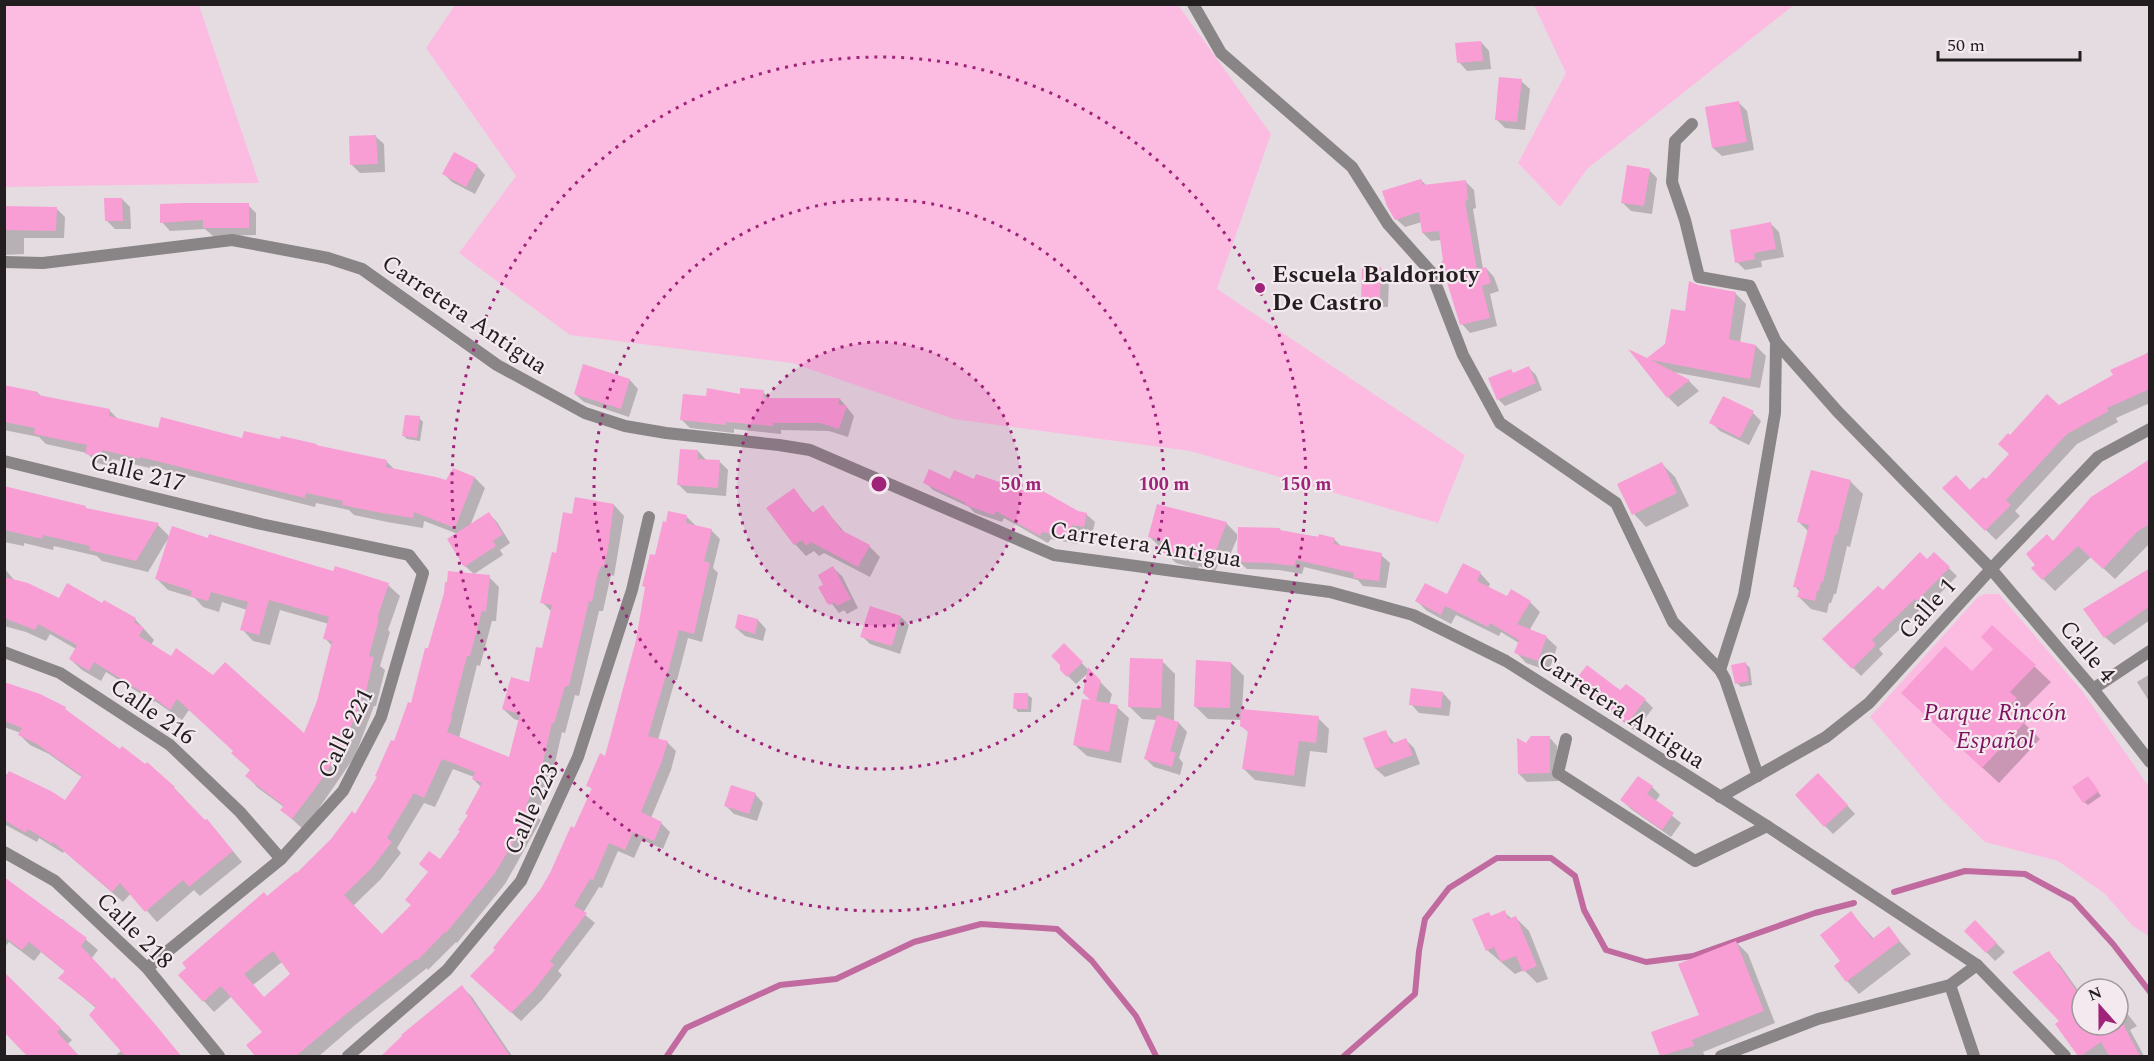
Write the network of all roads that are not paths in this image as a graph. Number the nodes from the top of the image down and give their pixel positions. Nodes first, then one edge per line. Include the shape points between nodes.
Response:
1 (1193, 4) edge
2 (1692, 124) dead end
3 (4, 262) edge
4 (1776, 342) junction
5 (2150, 429) edge
6 (4, 461) edge
7 (649, 517) dead end
8 (261, 524) joint
9 (1991, 569) junction
10 (2150, 651) edge
11 (4, 652) edge
12 (1720, 670) junction
13 (2093, 689) junction
14 (1566, 739) dead end
15 (2150, 762) edge
16 (1758, 776) junction
17 (1720, 797) junction
18 (1767, 826) junction
19 (4, 852) edge
20 (281, 859) junction
21 (1977, 965) junction
22 (147, 968) junction
23 (1950, 986) junction
24 (219, 1056) edge
25 (348, 1056) edge
26 (1721, 1056) edge
27 (1974, 1056) edge
28 (2065, 1056) edge

1 - 12 street via 1221,53 1352,167 1388,224 1431,272 1463,355 1500,423 1616,503 1673,622
2 - 4 street via 1675,141 1672,182 1699,278 1750,286
3 - 17 street, Carretera Antigua via 43,263 232,240 328,258 362,269 496,365 585,413 646,430 810,450 1054,555 1329,592 1413,615 1506,661
4 - 9 street, Calle 4 via 1838,412
4 - 12 street via 1776,412 1744,595
5 - 9 street, Calle 1 via 2098,457
6 - 8 street, Calle 217
7 - 25 street, Calle 223 via 632,590 578,757 521,881 447,970
8 - 20 street, Calle 221 via 409,555 423,573 381,717 343,791
9 - 13 street, Calle 4
9 - 16 street, Calle 1 via 1869,703 1826,737
10 - 13 street
11 - 20 street, Calle 216 via 60,674 170,745 240,812
12 - 16 street
13 - 15 street, Calle 4
14 - 18 street via 1558,773 1695,861
16 - 17 street, Calle 1
17 - 18 street, Carretera Antigua
18 - 21 street, Carretera Antigua
19 - 22 street, Calle 218 via 56,881
20 - 22 street, Calle 221
21 - 23 street
21 - 28 street, Carretera Antigua
22 - 24 street, Calle 218
23 - 26 street via 1818,1019
23 - 27 street

